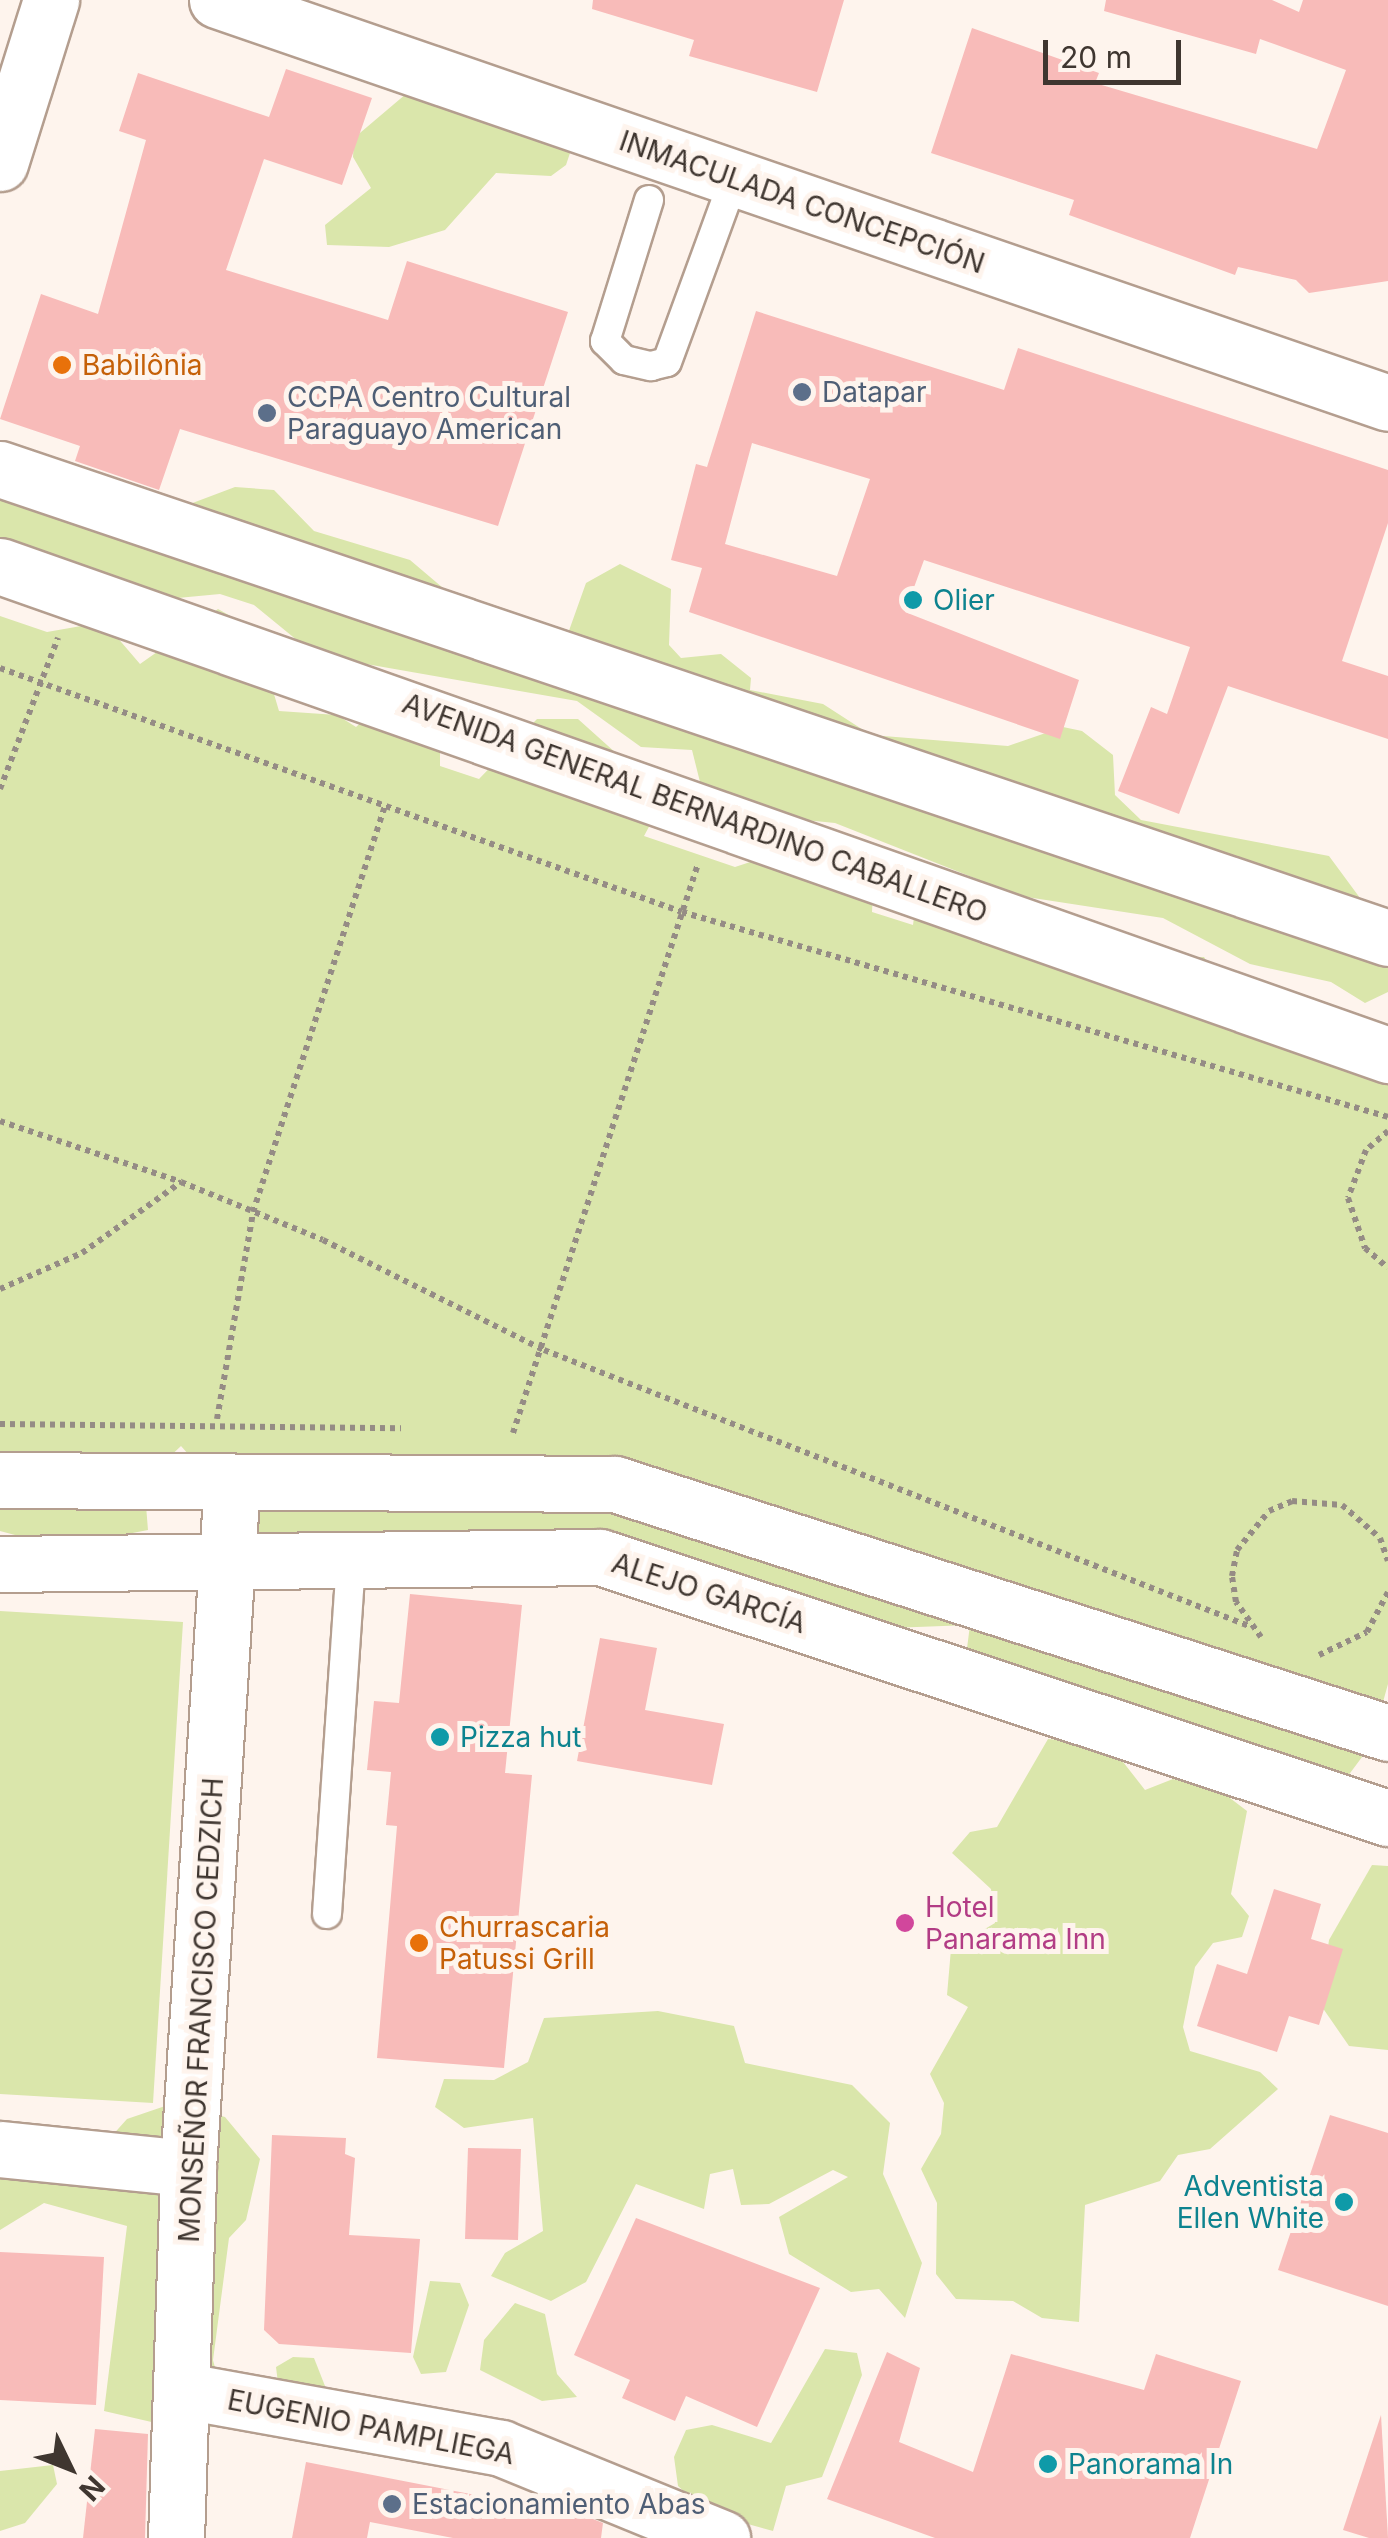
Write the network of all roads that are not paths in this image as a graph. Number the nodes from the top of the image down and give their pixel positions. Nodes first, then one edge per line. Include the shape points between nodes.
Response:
1 (51, 0) edge
2 (217, 0) edge
3 (0, 163) edge
4 (734, 180) junction
5 (650, 200) dead end
6 (1388, 403) edge
7 (0, 469) edge
8 (0, 566) edge
9 (1388, 938) edge
10 (1388, 1055) edge
11 (0, 1480) edge
12 (232, 1482) junction
13 (351, 1562) junction
14 (0, 1564) edge
15 (229, 1564) junction
16 (1388, 1733) edge
17 (1388, 1818) edge
18 (327, 1914) dead end
19 (0, 2150) edge
20 (188, 2168) junction
21 (185, 2391) junction
22 (176, 2538) edge
23 (722, 2538) edge

1 - 3 street
2 - 4 street, INMACULADA CONCEPCIÓN
4 - 5 lane via 667,362 651,366 624,360 605,340
4 - 6 street, INMACULADA CONCEPCIÓN
7 - 9 street
8 - 10 street, AVENIDA GENERAL BERNARDINO CABALLERO
11 - 12 street
12 - 15 street, MONSEÑOR FRANCISCO CEDZICH
12 - 16 street via 615,1484
13 - 15 street, ALEJO GARCÍA
13 - 17 street, ALEJO GARCÍA via 600,1557
13 - 18 lane
14 - 15 street, ALEJO GARCÍA
15 - 20 street, MONSEÑOR FRANCISCO CEDZICH
19 - 20 street
20 - 21 street, MONSEÑOR FRANCISCO CEDZICH
21 - 22 street, MONSEÑOR FRANCISCO CEDZICH
21 - 23 street, EUGENIO PAMPLIEGA via 500,2448

